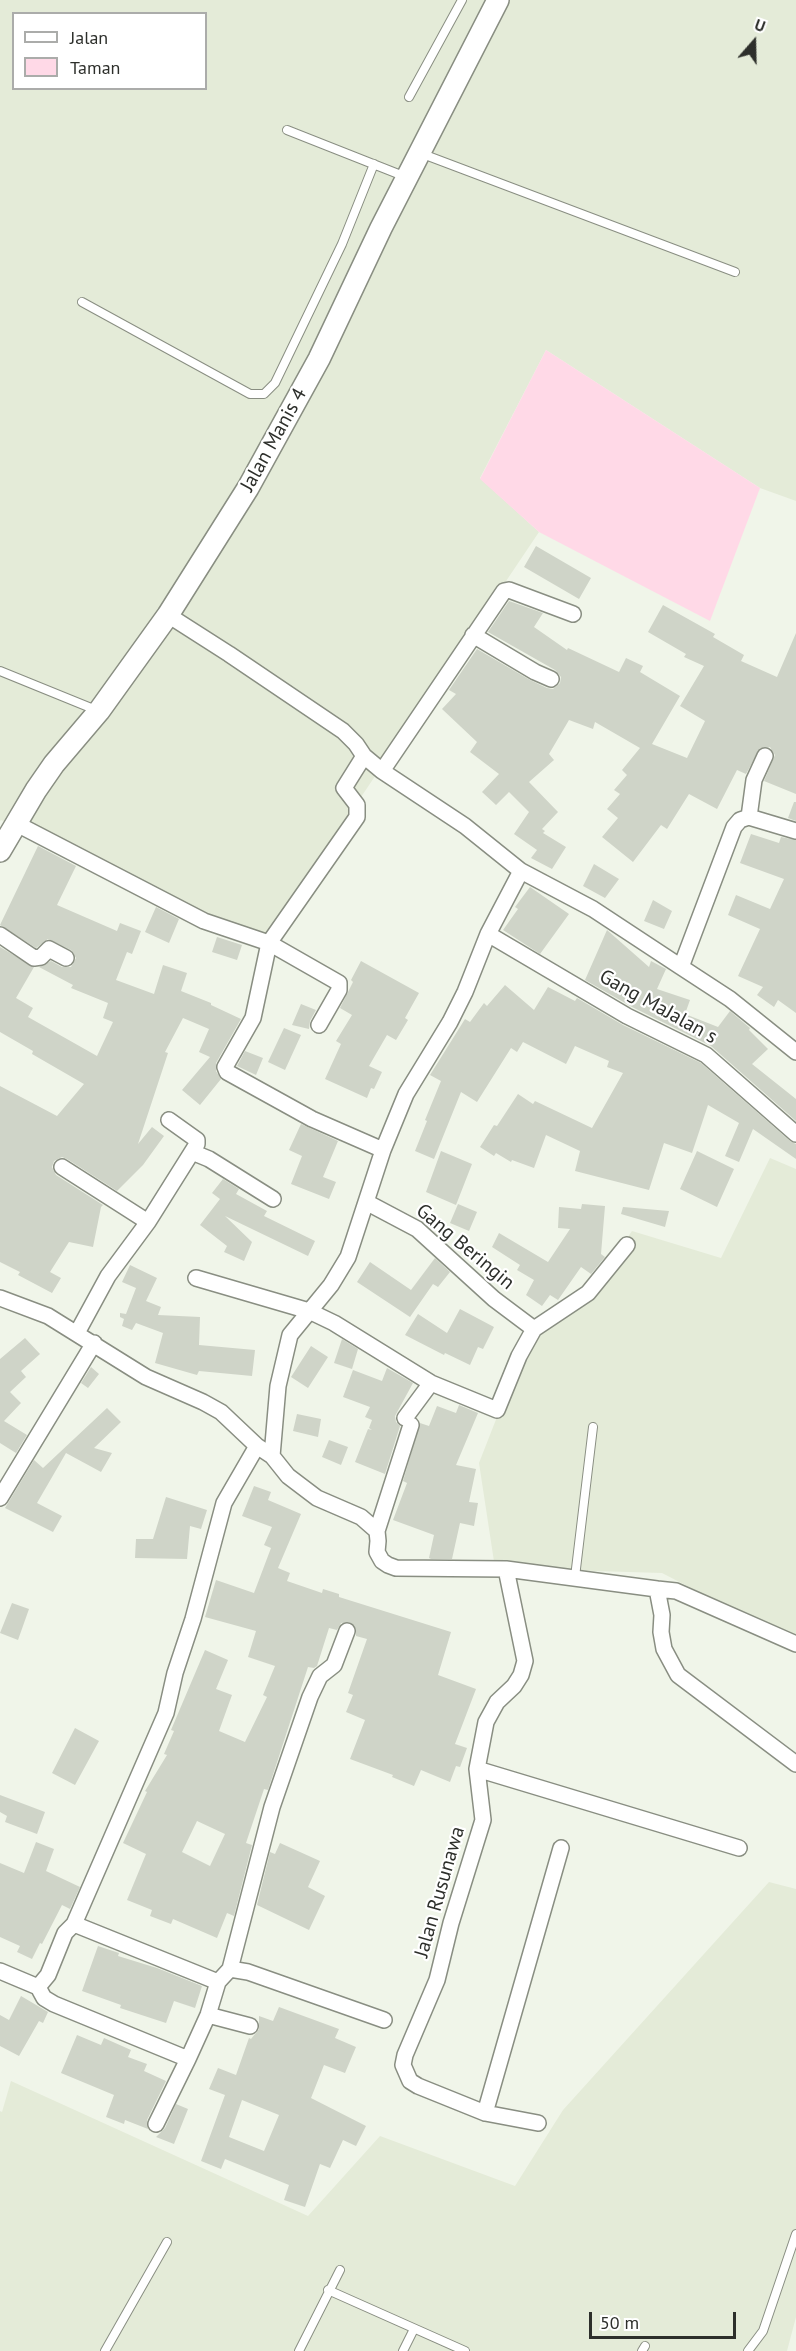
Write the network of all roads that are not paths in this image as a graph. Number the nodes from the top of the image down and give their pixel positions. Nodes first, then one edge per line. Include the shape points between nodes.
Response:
1 (462, 0) edge
2 (498, 0) edge
3 (409, 97) dead end
4 (287, 130) dead end
5 (419, 153) junction
6 (374, 164) junction
7 (407, 177) junction
8 (735, 272) dead end
9 (82, 302) dead end
10 (573, 614) dead end
11 (168, 615) junction
12 (473, 635) junction
13 (0, 671) edge
14 (551, 679) dead end
15 (99, 711) junction
16 (364, 756) junction
17 (765, 756) dead end
18 (382, 771) junction
19 (749, 817) junction
20 (15, 823) junction
21 (796, 831) edge
22 (0, 851) edge
23 (521, 871) junction
24 (488, 934) junction
25 (0, 935) edge
26 (269, 943) junction
27 (66, 958) dead end
28 (681, 967) junction
29 (320, 1025) dead end
30 (796, 1052) edge
31 (169, 1120) dead end
32 (796, 1134) edge
33 (383, 1150) junction
34 (192, 1152) junction
35 (62, 1167) dead end
36 (273, 1199) dead end
37 (366, 1202) junction
38 (148, 1222) junction
39 (627, 1245) dead end
40 (196, 1278) dead end
41 (0, 1298) edge
42 (309, 1311) junction
43 (534, 1329) junction
44 (77, 1333) junction
45 (94, 1343) junction
46 (431, 1383) junction
47 (592, 1427) dead end
48 (257, 1446) junction
49 (272, 1456) junction
50 (0, 1498) edge
51 (377, 1531) junction
52 (506, 1569) junction
53 (575, 1577) junction
54 (657, 1589) junction
55 (347, 1631) dead end
56 (796, 1644) edge
57 (796, 1764) edge
58 (477, 1769) junction
59 (561, 1848) dead end
60 (739, 1848) dead end
61 (74, 1924) junction
62 (230, 1969) junction
63 (0, 1971) edge
64 (218, 1982) junction
65 (38, 1987) junction
66 (208, 2015) junction
67 (384, 2020) dead end
68 (250, 2026) dead end
69 (188, 2059) junction
70 (485, 2113) junction
71 (538, 2123) dead end
72 (156, 2124) dead end
73 (796, 2234) edge
74 (167, 2242) dead end
75 (340, 2270) dead end
76 (328, 2290) junction
77 (414, 2329) junction
78 (105, 2351) edge
79 (299, 2351) edge
80 (403, 2351) edge
81 (465, 2351) edge
82 (748, 2351) edge

1 - 3 lane
2 - 5 street, Jalan Manis 4
4 - 6 lane
5 - 7 street, Jalan Manis 4
5 - 8 lane
6 - 7 lane
6 - 9 lane via 342,244 275,383 264,394 250,394
7 - 11 street, Jalan Manis 4 via 319,359 248,488
10 - 12 street via 506,590
11 - 15 street, Jalan Manis 4
11 - 16 street via 343,731
12 - 14 street
12 - 18 street
13 - 15 lane
15 - 20 street, Jalan Manis 4 via 54,764
16 - 18 street
16 - 26 street via 344,788 357,806 357,817
17 - 19 street via 754,780
18 - 23 street via 465,826
19 - 21 street
19 - 28 street via 734,828
20 - 22 street, Jalan Manis 4
20 - 26 street via 204,921
23 - 24 street
23 - 28 street via 592,909
24 - 32 street, Gang MaJalan s via 627,1016 706,1054
24 - 33 street via 465,992 406,1094
25 - 27 street via 34,958 49,949
26 - 29 street via 339,983
26 - 33 street via 253,1018 226,1070 312,1119
28 - 30 street via 730,999
31 - 34 street via 197,1140
33 - 37 street
34 - 36 street
34 - 38 street
35 - 38 street
37 - 42 street via 348,1257
37 - 43 street, Gang Beringin via 417,1229 494,1299
38 - 44 street via 98,1293
39 - 43 street via 588,1293
40 - 42 street
41 - 44 street via 48,1316
42 - 46 street
42 - 49 street via 290,1335 285,1352
43 - 46 street via 496,1410
44 - 45 street
45 - 48 street via 146,1377 221,1412
45 - 50 street
46 - 51 street via 408,1422
47 - 53 lane
48 - 49 street
48 - 61 street via 224,1503 166,1713
49 - 51 street via 288,1476 317,1498 361,1517
51 - 52 street via 377,1552 382,1561 396,1568
52 - 53 street
52 - 58 street, Jalan Rusunawa via 525,1660 521,1675 497,1702 486,1722
53 - 54 street
54 - 56 street via 676,1591
54 - 57 street via 664,1649 678,1675
55 - 62 street via 334,1665 315,1683 272,1807
58 - 60 street
58 - 70 street, Jalan Rusunawa via 483,1820 437,1980 403,2065 410,2081 418,2086
59 - 70 street
61 - 64 street
61 - 65 street
62 - 64 street
62 - 67 street
63 - 65 street
64 - 66 street
65 - 69 street via 44,1998 54,2004
66 - 68 street
66 - 69 street
69 - 72 street
70 - 71 street
73 - 82 lane via 763,2331
74 - 78 lane
75 - 76 lane
76 - 77 lane
76 - 79 lane
77 - 80 lane
77 - 81 lane

